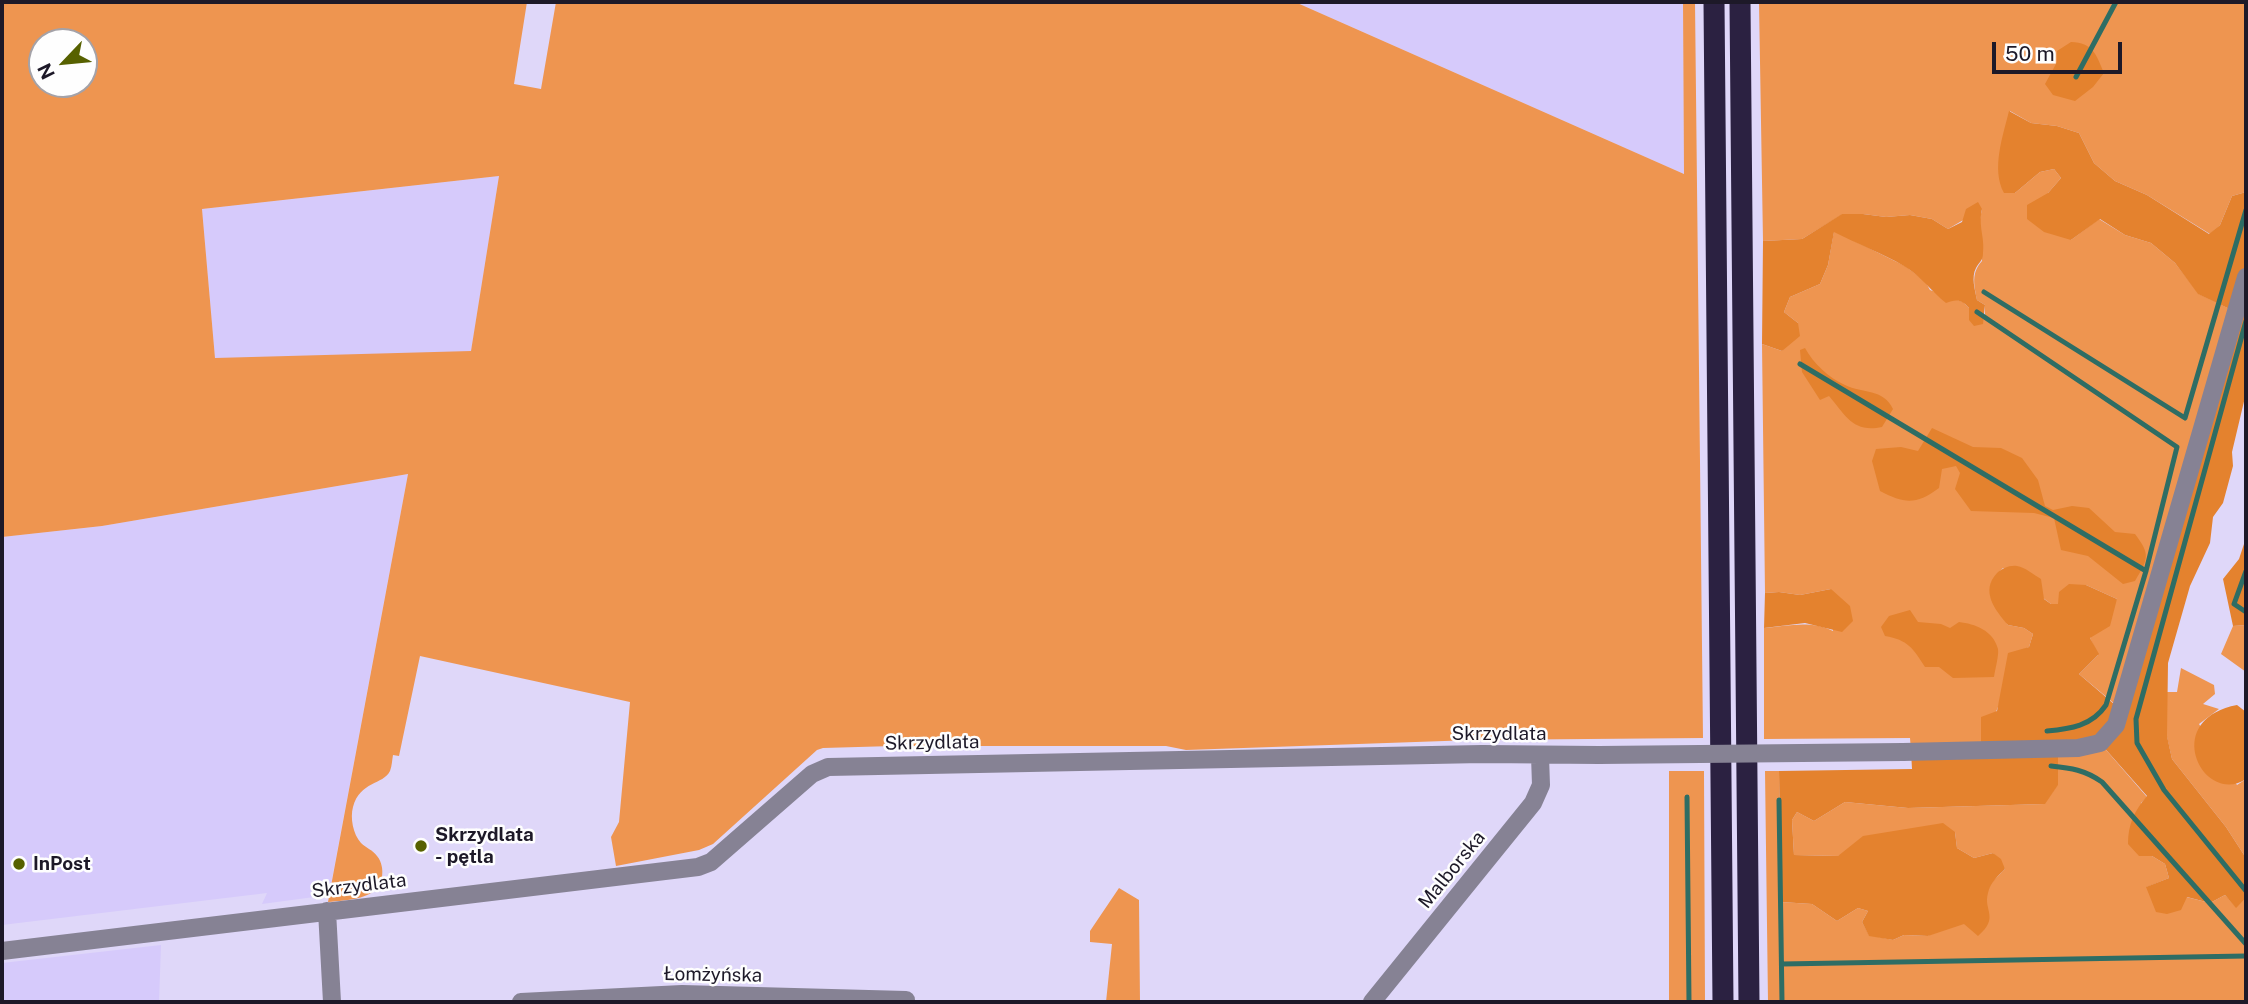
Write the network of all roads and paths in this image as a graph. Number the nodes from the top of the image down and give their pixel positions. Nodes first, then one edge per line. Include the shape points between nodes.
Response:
1 (1714, 2) edge
2 (1740, 2) edge
3 (2246, 277) edge
4 (1541, 756) junction
5 (327, 911) junction
6 (2, 951) edge
7 (906, 1001) edge
8 (332, 1002) edge
9 (521, 1002) edge
10 (1372, 1002) edge
11 (1723, 1002) edge
12 (1749, 1002) edge

1 - 11 highway
2 - 12 highway
3 - 4 street, Skrzydlata, bridge via 2122,710 2100,743 2078,748
4 - 5 street, Skrzydlata via 828,766 812,774 711,862 698,867
4 - 10 street, Malborska via 1541,785 1533,803
5 - 6 street, Skrzydlata
5 - 8 street
7 - 9 street, Łomżyńska via 682,994

